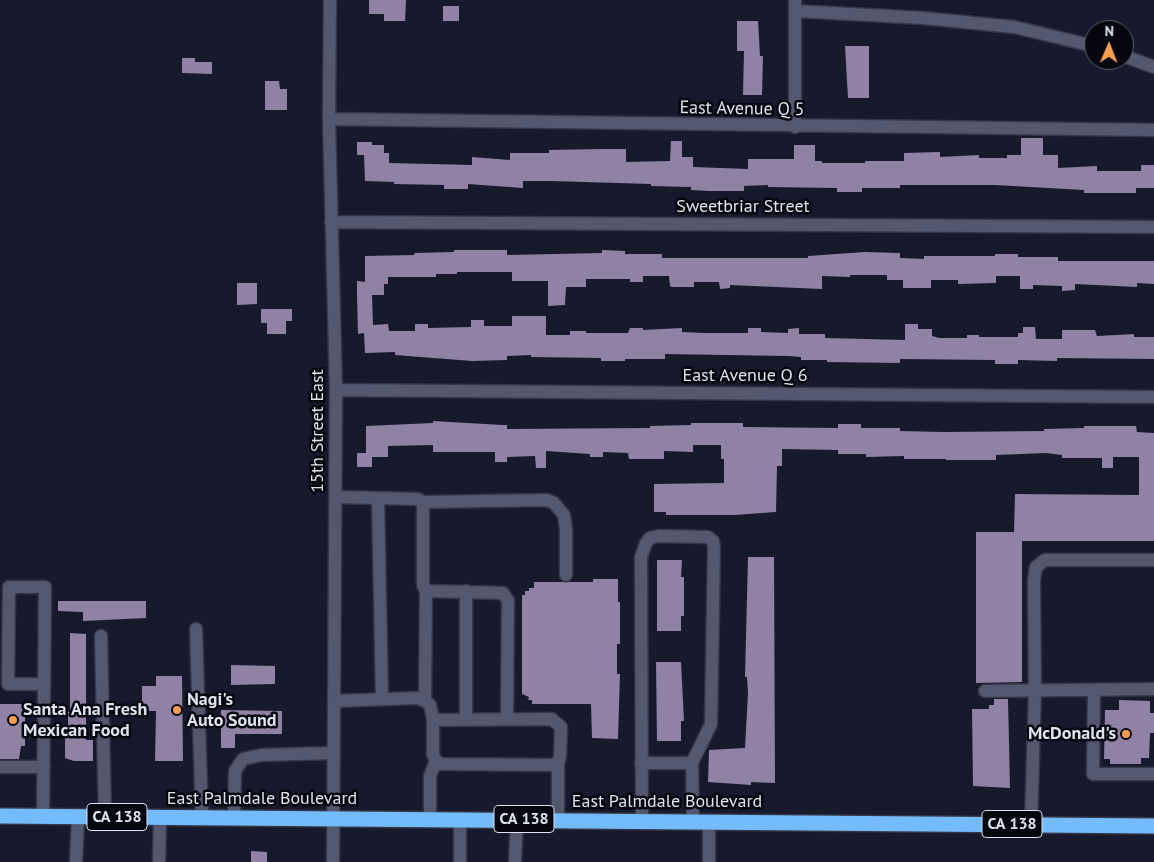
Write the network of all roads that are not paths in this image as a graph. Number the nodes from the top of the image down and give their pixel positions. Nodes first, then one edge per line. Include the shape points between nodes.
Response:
1 (330, 0) edge
2 (795, 5) edge
3 (1084, 44) edge
4 (1134, 60) edge
5 (1154, 67) edge
6 (329, 119) junction
7 (795, 127) junction
8 (1154, 130) edge
9 (332, 222) junction
10 (1154, 227) edge
11 (336, 390) junction
12 (1154, 397) edge
13 (336, 497) junction
14 (378, 498) junction
15 (423, 502) junction
16 (1154, 560) edge
17 (566, 574) dead end
18 (4, 589) edge
19 (426, 592) junction
20 (466, 592) junction
21 (196, 629) dead end
22 (101, 636) dead end
23 (44, 684) junction
24 (1154, 689) edge
25 (1035, 690) junction
26 (1094, 690) junction
27 (985, 691) dead end
28 (382, 699) junction
29 (334, 701) junction
30 (425, 701) junction
31 (507, 719) junction
32 (432, 720) junction
33 (466, 720) junction
34 (334, 753) junction
35 (436, 761) junction
36 (558, 763) junction
37 (641, 763) junction
38 (692, 763) junction
39 (0, 767) edge
40 (44, 767) junction
41 (1154, 774) edge
42 (0, 816) edge
43 (43, 817) junction
44 (78, 817) junction
45 (105, 817) junction
46 (160, 817) junction
47 (202, 818) junction
48 (234, 818) junction
49 (334, 818) junction
50 (430, 819) junction
51 (460, 819) junction
52 (517, 820) junction
53 (558, 820) junction
54 (642, 820) junction
55 (693, 821) junction
56 (709, 821) junction
57 (1031, 824) junction
58 (1154, 826) edge
59 (76, 862) edge
60 (159, 862) edge
61 (333, 862) edge
62 (460, 862) edge
63 (515, 862) edge
64 (709, 862) edge

1 - 6 street, 15th Street East
2 - 3 street via 1014,27
2 - 7 street
4 - 5 street
6 - 7 street, East Avenue Q 5
6 - 9 street, 15th Street East
7 - 8 street, East Avenue Q 5
9 - 10 street, Sweetbriar Street
9 - 11 street, 15th Street East
11 - 12 street, East Avenue Q 6
11 - 13 street, 15th Street East
13 - 14 street
13 - 29 street, 15th Street East
14 - 15 street via 418,499
14 - 28 street
15 - 17 street via 547,500 554,503 560,508 565,522
15 - 19 street via 423,585
16 - 25 street via 1045,560 1039,563 1034,580
18 - 23 street via 8,684
18 - 23 street via 45,587
19 - 20 street
19 - 30 street
20 - 31 street via 503,593 508,601
20 - 33 street
21 - 47 street
22 - 45 street
23 - 40 street
24 - 26 street
25 - 26 street
25 - 27 street
25 - 57 street
26 - 41 street via 1093,774
28 - 29 street
28 - 30 street via 417,698
29 - 34 street, 15th Street East
30 - 32 street via 430,705
31 - 33 street
31 - 36 street via 552,719 558,722 561,727
32 - 33 street
32 - 35 street
34 - 48 street via 262,754 243,759 235,771
34 - 49 street, 15th Street East
35 - 36 street via 442,764
35 - 50 street via 430,776
36 - 53 street
37 - 38 street
37 - 38 street via 641,557 650,538 659,536 708,537 713,541 711,724
37 - 54 street
38 - 55 street
39 - 40 street
40 - 43 street
42 - 43 highway, East Palmdale Boulevard / CA 138
43 - 44 highway, East Palmdale Boulevard / CA 138
44 - 45 highway, East Palmdale Boulevard / CA 138
44 - 59 street
45 - 46 highway, East Palmdale Boulevard / CA 138
46 - 47 highway, East Palmdale Boulevard / CA 138
46 - 60 street
47 - 48 highway, East Palmdale Boulevard / CA 138
48 - 49 highway, East Palmdale Boulevard / CA 138
49 - 50 highway, East Palmdale Boulevard / CA 138
49 - 61 street, 15th Street East
50 - 51 highway, East Palmdale Boulevard / CA 138
51 - 52 highway, East Palmdale Boulevard / CA 138
51 - 62 street
52 - 53 highway, East Palmdale Boulevard / CA 138
52 - 63 street
53 - 54 highway, East Palmdale Boulevard / CA 138
54 - 55 highway, East Palmdale Boulevard / CA 138
55 - 56 highway, East Palmdale Boulevard / CA 138
56 - 57 highway, East Palmdale Boulevard / CA 138
56 - 64 street
57 - 58 highway, East Palmdale Boulevard / CA 138

